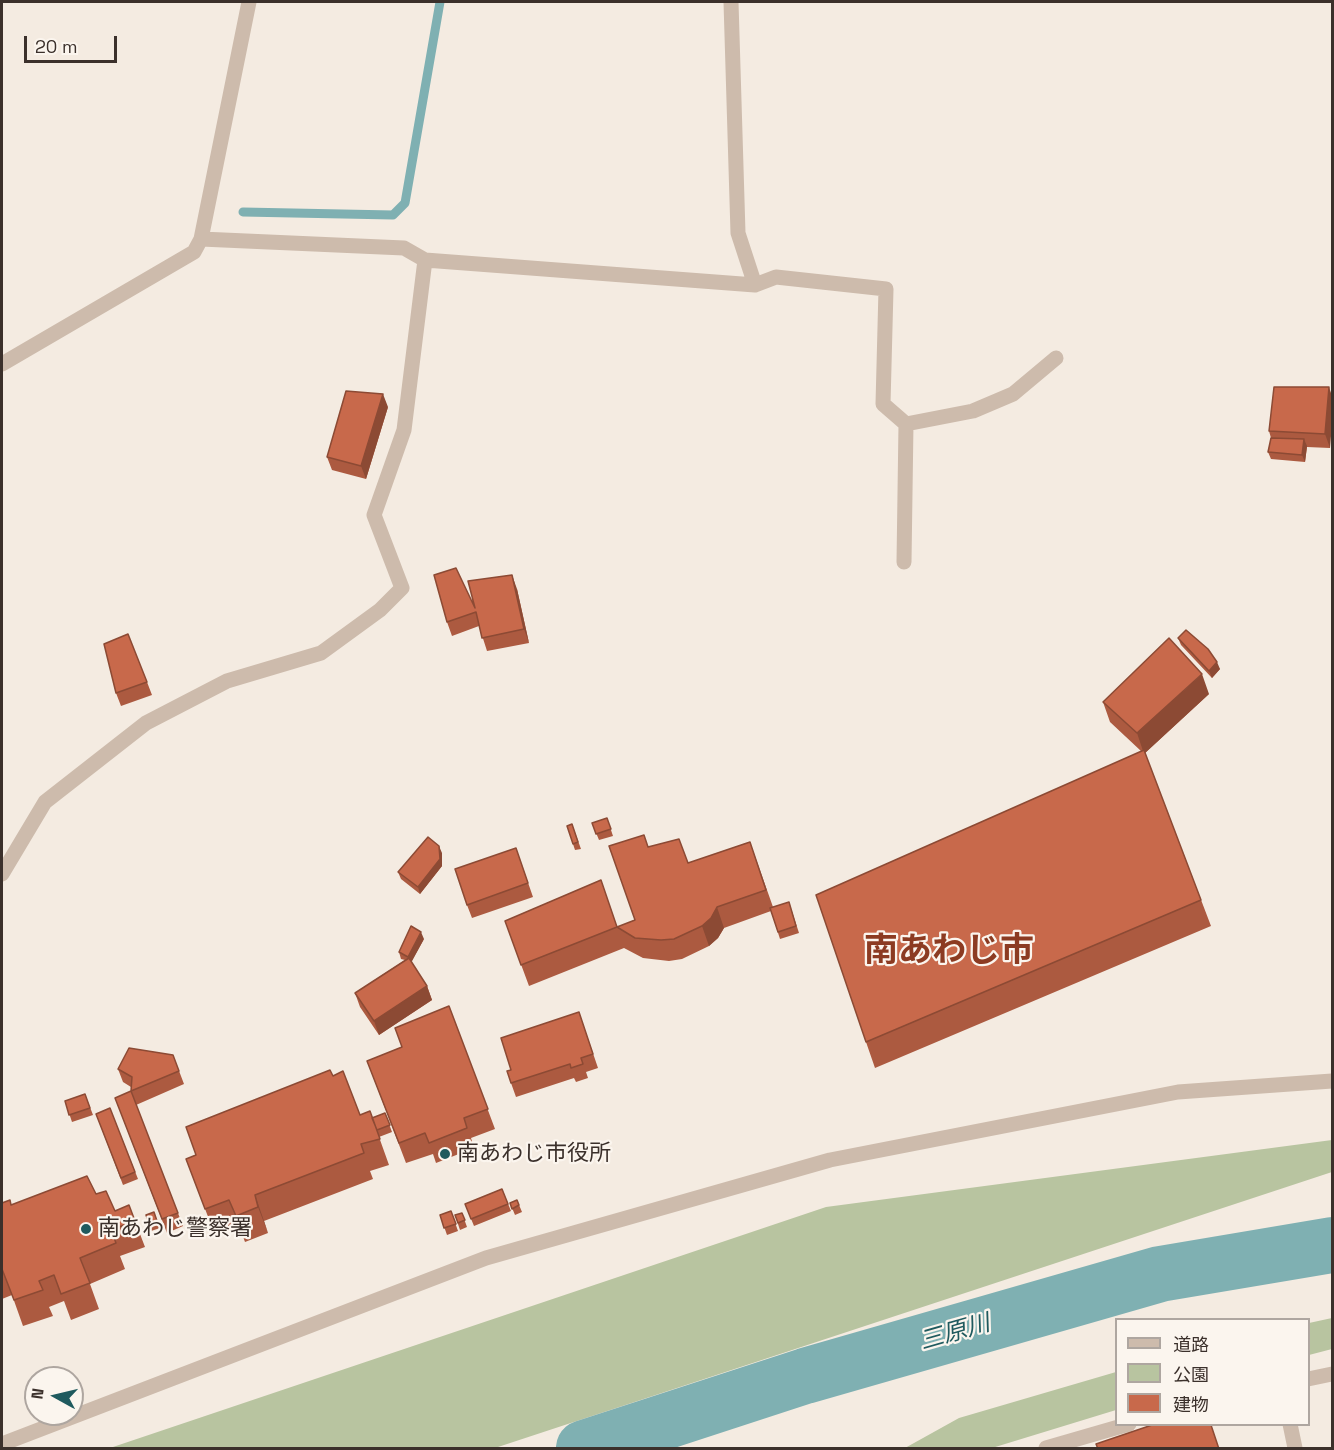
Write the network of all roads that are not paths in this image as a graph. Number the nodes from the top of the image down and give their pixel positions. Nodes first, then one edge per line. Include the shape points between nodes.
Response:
1 (249, 2) edge
2 (731, 2) edge
3 (201, 239) junction
4 (425, 260) junction
5 (755, 285) junction
6 (1056, 358) dead end
7 (2, 364) edge
8 (906, 424) junction
9 (904, 562) dead end
10 (2, 874) edge
11 (1332, 1081) edge
12 (1332, 1374) edge
13 (1310, 1379) edge
14 (1126, 1426) edge
15 (1290, 1426) edge
16 (2, 1444) edge
17 (1046, 1449) edge
18 (1295, 1449) edge

1 - 3 street
2 - 5 street via 738,232
3 - 4 street via 404,248
3 - 7 street via 194,252
4 - 5 street
4 - 10 street via 404,430 374,515 402,588 380,610 321,653 227,681 146,723 45,802
5 - 8 street via 776,276 886,289 883,404
6 - 8 street via 1013,394 973,411
8 - 9 street
11 - 16 street via 1178,1092 830,1160 486,1258
12 - 13 street
14 - 17 street
15 - 18 street

